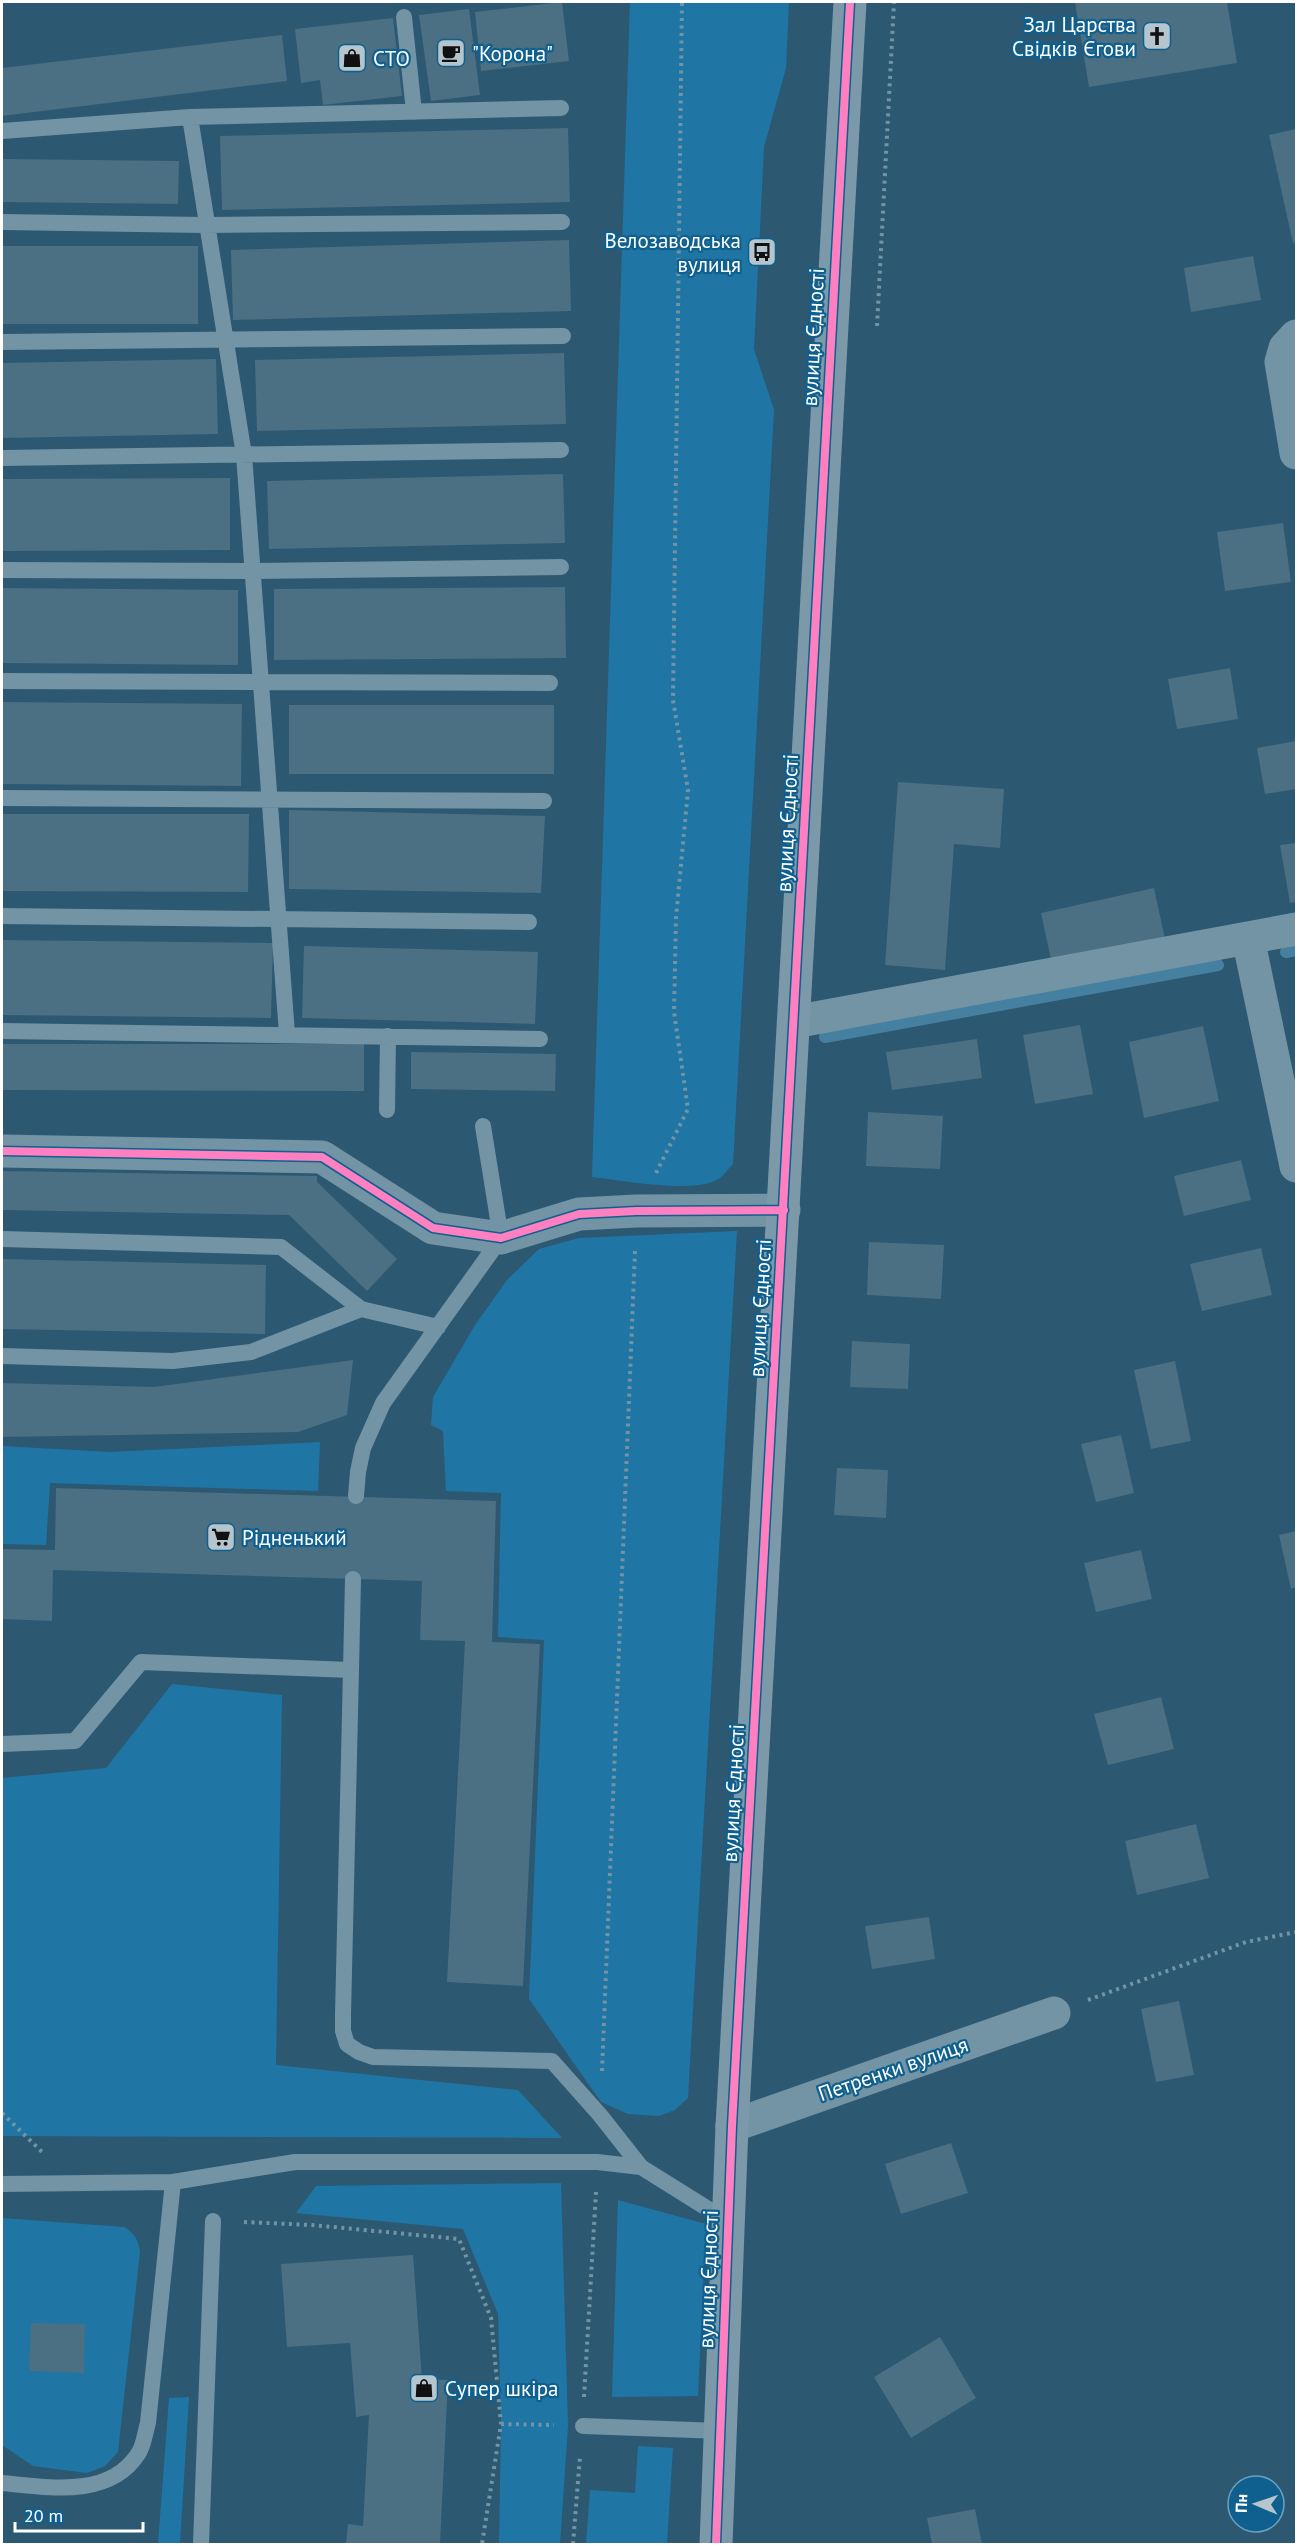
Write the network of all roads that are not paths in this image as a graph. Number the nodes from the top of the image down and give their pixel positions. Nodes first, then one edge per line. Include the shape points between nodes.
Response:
1 (850, 2) edge
2 (404, 17) dead end
3 (561, 108) dead end
4 (414, 112) junction
5 (190, 117) junction
6 (2, 131) edge
7 (2, 222) edge
8 (562, 222) dead end
9 (206, 225) junction
10 (563, 336) dead end
11 (1296, 336) edge
12 (224, 339) junction
13 (2, 342) edge
14 (561, 450) dead end
15 (1296, 453) edge
16 (244, 455) junction
17 (2, 458) edge
18 (561, 567) dead end
19 (2, 570) edge
20 (251, 571) junction
21 (2, 681) edge
22 (260, 683) junction
23 (550, 683) dead end
24 (2, 798) edge
25 (268, 799) junction
26 (544, 801) dead end
27 (2, 916) edge
28 (279, 919) junction
29 (529, 922) dead end
30 (1296, 929) edge
31 (1248, 938) junction
32 (794, 1022) junction
33 (2, 1032) edge
34 (287, 1034) junction
35 (388, 1036) junction
36 (540, 1039) dead end
37 (387, 1110) dead end
38 (483, 1126) dead end
39 (2, 1151) edge
40 (1296, 1166) edge
41 (784, 1210) junction
42 (501, 1238) junction
43 (2, 1239) edge
44 (361, 1309) junction
45 (438, 1327) junction
46 (2, 1356) edge
47 (356, 1496) dead end
48 (353, 1579) dead end
49 (351, 1670) junction
50 (2, 1744) edge
51 (1054, 2013) dead end
52 (732, 2126) junction
53 (640, 2167) junction
54 (173, 2182) junction
55 (2, 2184) edge
56 (213, 2221) road end
57 (729, 2222) junction
58 (582, 2426) road end
59 (721, 2431) junction
60 (2, 2483) edge
61 (201, 2544) edge
62 (717, 2544) edge

1 - 32 street, вулиця Єдності
2 - 4 lane
3 - 4 lane
4 - 5 lane
5 - 6 lane
5 - 9 lane
7 - 9 lane
8 - 9 lane
9 - 12 lane
10 - 12 lane
11 - 15 street via 1285,348 1281,362
12 - 13 lane
12 - 16 lane
14 - 16 lane
16 - 17 lane
16 - 20 lane
18 - 20 lane
19 - 20 lane
20 - 22 lane
21 - 22 lane
22 - 23 lane
22 - 25 lane
24 - 25 lane
25 - 26 lane
25 - 28 lane
27 - 28 lane
28 - 29 lane
28 - 34 lane
30 - 31 street
31 - 32 street
31 - 40 street
32 - 41 street, вулиця Єдності
33 - 34 lane
34 - 35 lane
35 - 36 lane
35 - 37 lane
38 - 42 lane
39 - 42 street via 322,1157 433,1228
41 - 42 street via 579,1214
41 - 52 street, вулиця Єдності
42 - 45 lane
43 - 44 lane via 281,1247
44 - 45 lane
44 - 46 lane via 250,1352 173,1361
45 - 47 lane via 371,1424 361,1456
48 - 49 lane
49 - 50 lane via 141,1662 75,1741
49 - 53 lane via 343,2014 347,2044 373,2057 552,2061
51 - 52 street, Петренки вулиця
52 - 57 street, вулиця Єдності
53 - 54 lane via 597,2162 295,2162
53 - 57 lane
54 - 55 lane
54 - 60 lane via 148,2423 139,2453 120,2474 94,2484 66,2488
56 - 61 lane
57 - 59 street, вулиця Єдності
58 - 59 lane
59 - 62 street, вулиця Єдності

